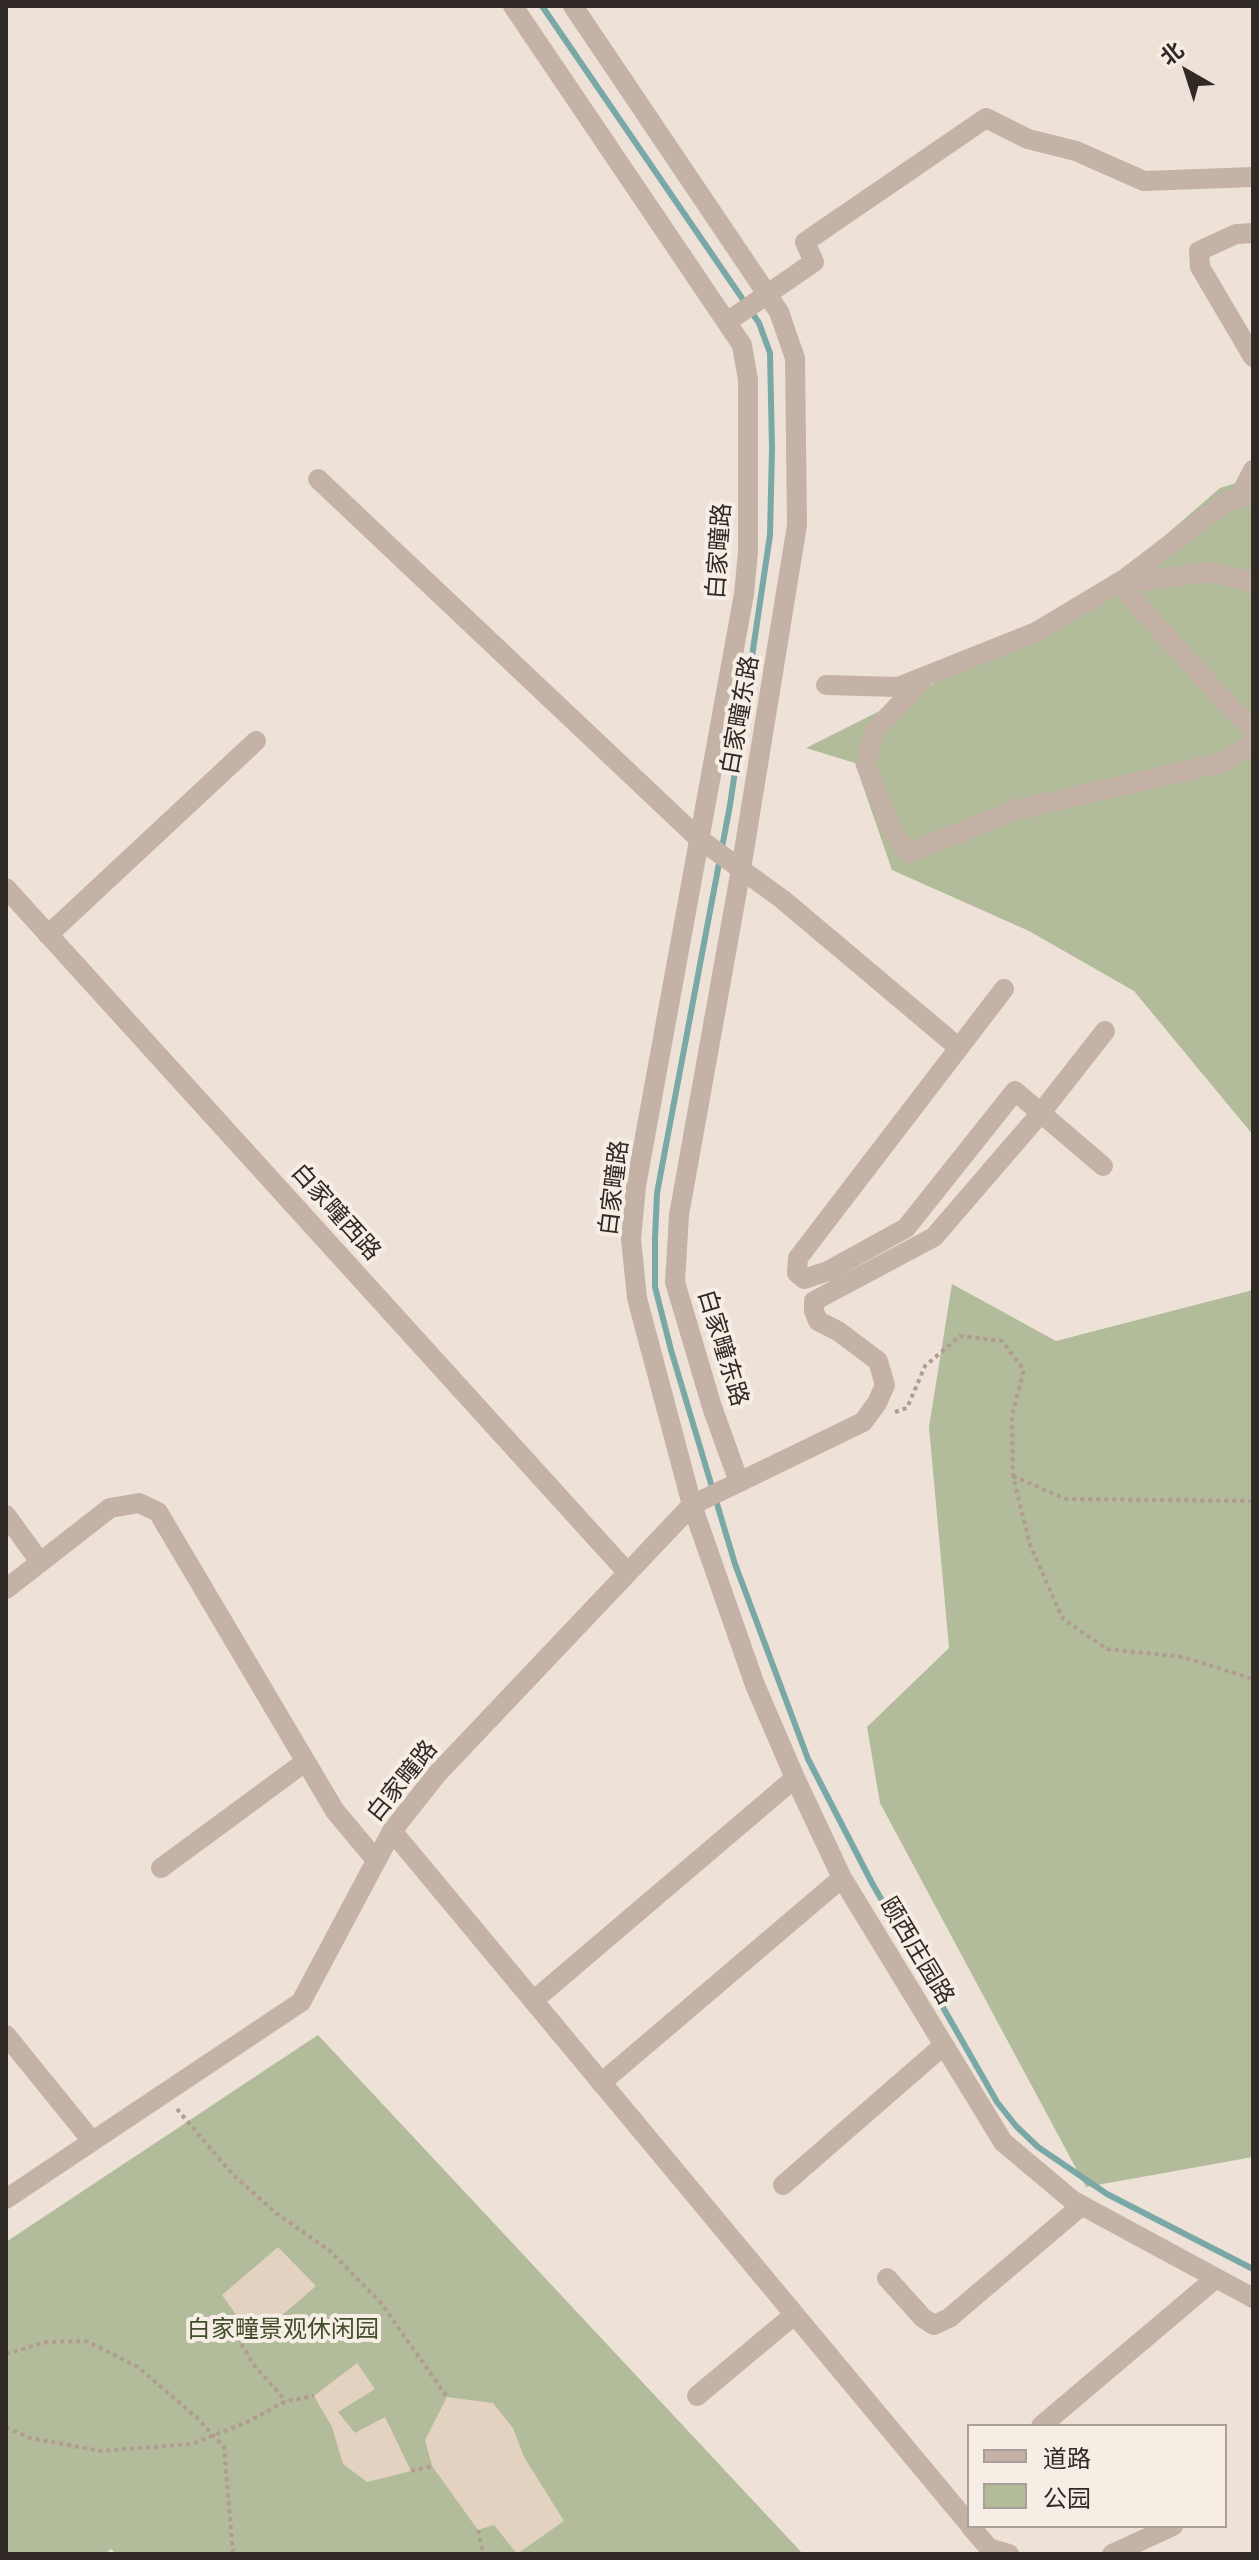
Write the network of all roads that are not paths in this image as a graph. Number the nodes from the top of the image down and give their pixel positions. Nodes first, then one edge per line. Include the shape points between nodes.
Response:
1 (513, 6) edge
2 (573, 6) edge
3 (1253, 177) edge
4 (1253, 233) edge
5 (747, 308) junction
6 (1253, 357) edge
7 (1253, 470) edge
8 (318, 479) dead end
9 (1246, 497) edge
10 (1118, 583) junction
11 (1253, 585) edge
12 (926, 676) junction
13 (826, 685) dead end
14 (1253, 729) edge
15 (256, 741) dead end
16 (1253, 744) edge
17 (705, 843) junction
18 (735, 865) junction
19 (6, 888) edge
20 (48, 935) junction
21 (1004, 989) dead end
22 (1105, 1031) dead end
23 (959, 1048) junction
24 (1040, 1114) junction
25 (1103, 1166) dead end
26 (715, 1494) junction
27 (6, 1515) edge
28 (40, 1562) junction
29 (627, 1572) junction
30 (6, 1589) edge
31 (305, 1762) junction
32 (795, 1778) junction
33 (392, 1831) junction
34 (376, 1860) junction
35 (161, 1868) dead end
36 (842, 1878) junction
37 (533, 2001) junction
38 (6, 2035) edge
39 (944, 2045) junction
40 (601, 2083) junction
41 (92, 2141) junction
42 (783, 2185) dead end
43 (6, 2199) edge
44 (1081, 2206) junction
45 (887, 2278) dead end
46 (1216, 2278) junction
47 (1253, 2298) edge
48 (794, 2315) junction
49 (697, 2396) dead end
50 (1043, 2424) edge
51 (967, 2521) edge
52 (972, 2528) edge
53 (1169, 2528) edge
54 (1009, 2554) edge
55 (1112, 2554) edge

1 - 5 street, 白家疃路
2 - 5 street, 白家疃东路
3 - 5 street via 1144,181 986,118 805,242 814,262
4 - 6 street via 1236,234 1199,251 1200,267
5 - 17 street, 白家疃路 via 742,345 748,380 748,552
5 - 18 street, 白家疃东路 via 779,312 795,358 797,525
7 - 9 street
8 - 17 street
9 - 10 street via 1224,503
10 - 11 street via 1210,572
10 - 12 street via 1036,632
10 - 14 street
12 - 13 street via 898,687
12 - 16 street via 874,731 866,765 893,832 909,853 1016,810 1220,763
15 - 20 street
17 - 18 street
17 - 26 street, 白家疃路 via 636,1186 631,1239 637,1298
18 - 23 street
18 - 26 street, 白家疃东路 via 679,1215 675,1282 712,1407
19 - 20 street, 白家疃西路
20 - 29 street, 白家疃西路
21 - 23 street
22 - 24 street
23 - 24 street via 798,1258 797,1273 804,1279 906,1228 1015,1091
24 - 25 street
24 - 26 street via 934,1237 814,1301 818,1321 878,1361 885,1385 863,1422
26 - 29 street, 白家疃路
26 - 32 street, 颐西庄园路 via 755,1685
27 - 28 street
28 - 30 street
28 - 31 street via 110,1508 139,1503 158,1512
29 - 33 street, 白家疃路 via 437,1774
31 - 34 street via 335,1811
31 - 35 street
32 - 36 street, 颐西庄园路
32 - 37 street
33 - 34 street, 白家疃路
33 - 37 street
34 - 41 street, 白家疃路 via 301,2002
36 - 39 street, 颐西庄园路
36 - 40 street
37 - 40 street
38 - 41 street
39 - 42 street
39 - 44 street, 颐西庄园路 via 1003,2142
40 - 48 street
41 - 43 street, 白家疃路
44 - 45 street via 934,2325
44 - 46 street, 颐西庄园路
46 - 47 street, 颐西庄园路
46 - 50 street
48 - 49 street
48 - 51 street
52 - 54 street via 989,2548
53 - 55 street

